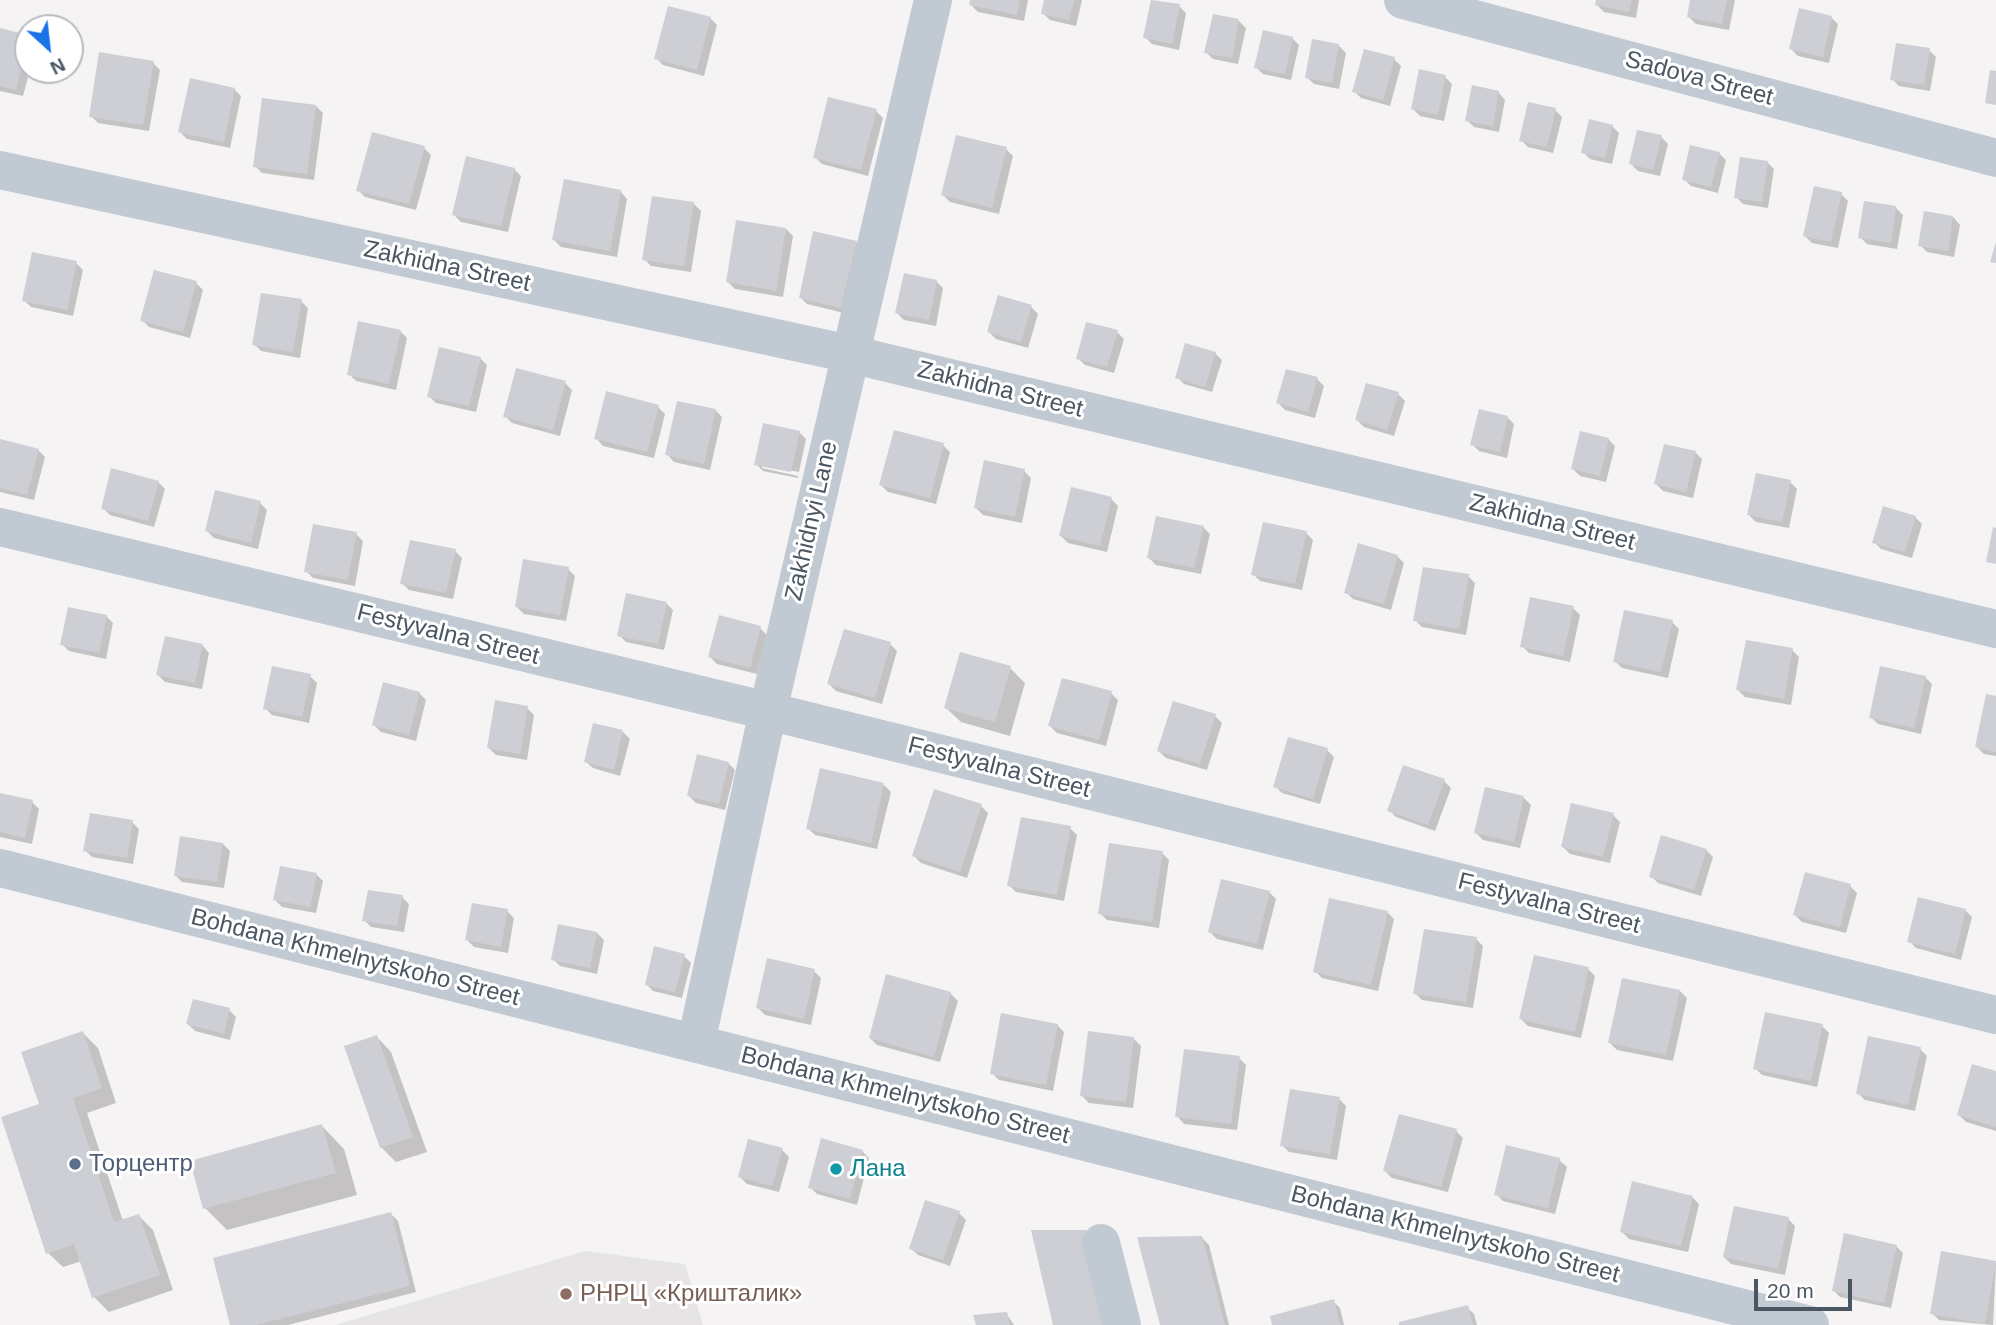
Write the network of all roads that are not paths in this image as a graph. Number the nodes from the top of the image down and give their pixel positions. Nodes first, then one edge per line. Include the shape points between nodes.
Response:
1 (933, 0) edge
2 (1403, 0) edge
3 (1996, 158) edge
4 (0, 170) edge
5 (850, 354) junction
6 (0, 527) edge
7 (1996, 629) edge
8 (768, 711) junction
9 (0, 868) edge
10 (1996, 1015) edge
11 (696, 1044) junction
12 (1101, 1243) dead end
13 (1122, 1325) edge
14 (1810, 1325) edge

1 - 5 street, Zakhidnyi Lane
2 - 3 street, Sadova Street
4 - 5 street, Zakhidna Street
5 - 7 street, Zakhidna Street
5 - 8 street, Zakhidnyi Lane
6 - 8 street, Festyvalna Street
8 - 10 street, Festyvalna Street
8 - 11 street, Zakhidnyi Lane
9 - 11 street, Bohdana Khmelnytskoho Street
11 - 14 street, Bohdana Khmelnytskoho Street
12 - 13 street

